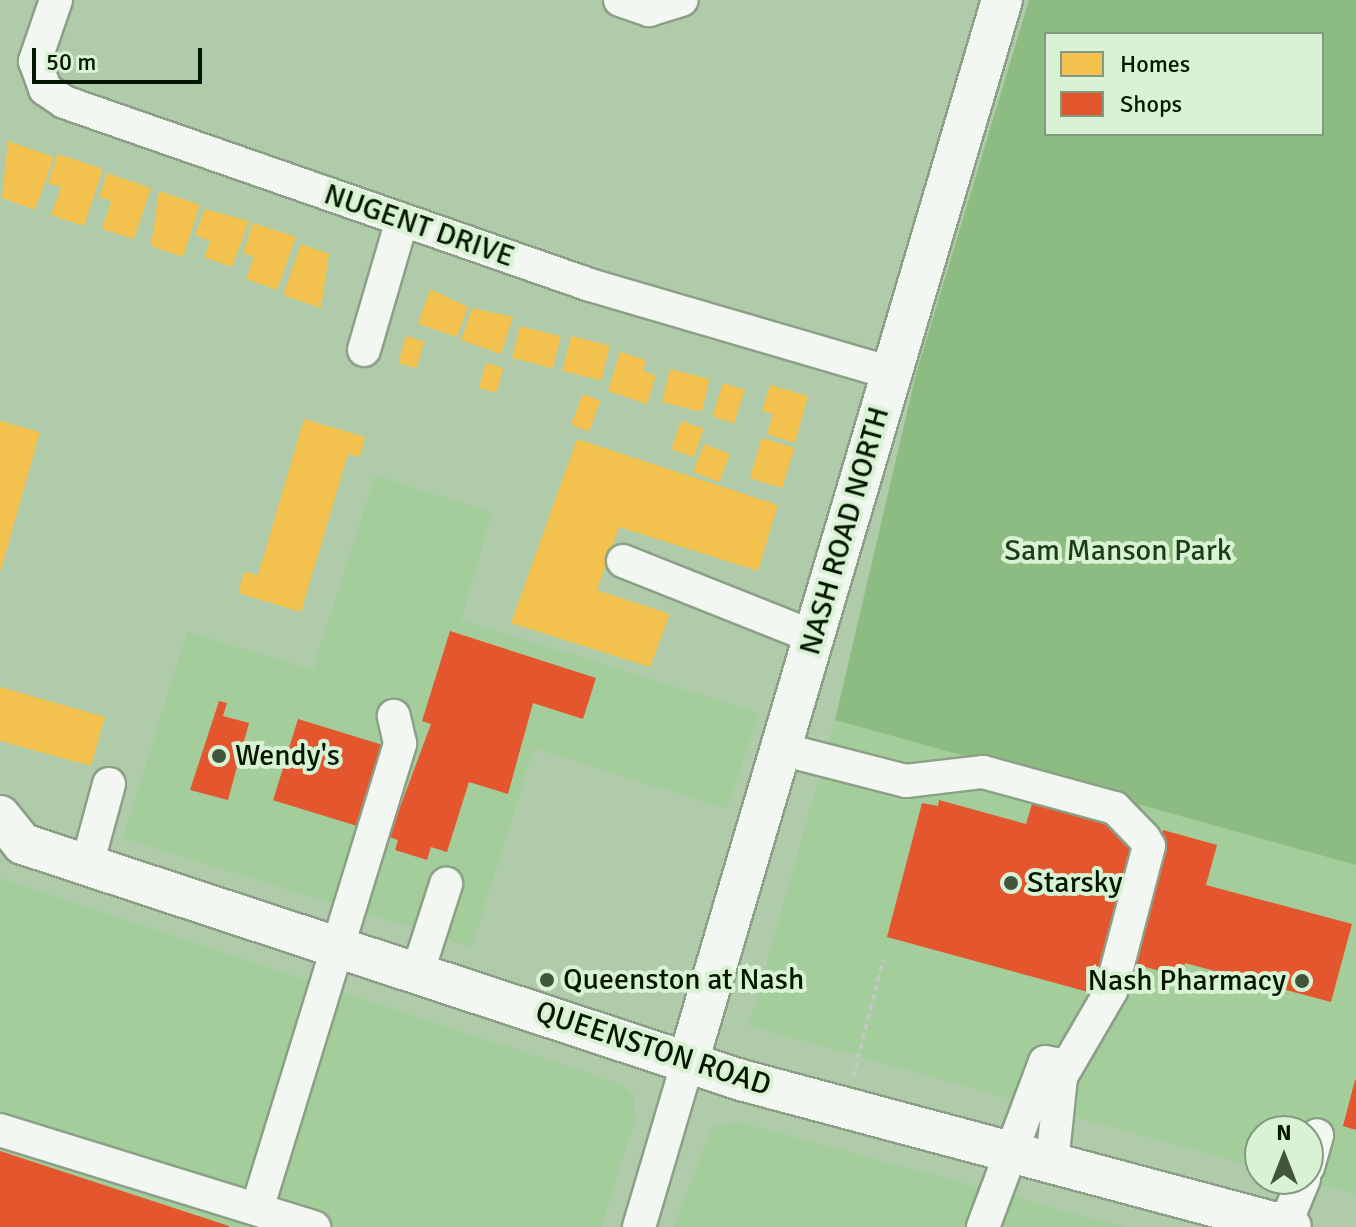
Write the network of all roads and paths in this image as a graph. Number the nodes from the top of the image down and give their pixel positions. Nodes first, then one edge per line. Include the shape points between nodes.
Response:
1 (56, 0) edge
2 (620, 0) edge
3 (681, 0) edge
4 (1002, 0) edge
5 (402, 220) junction
6 (364, 350) dead end
7 (891, 373) junction
8 (623, 561) dead end
9 (814, 637) junction
10 (394, 716) dead end
11 (781, 749) junction
12 (109, 784) dead end
13 (8, 837) edge
14 (87, 865) junction
15 (446, 884) dead end
16 (341, 948) junction
17 (883, 960) dead end
18 (417, 974) junction
19 (688, 1062) junction
20 (1055, 1064) junction
21 (845, 1107) junction
22 (0, 1130) edge
23 (1007, 1150) junction
24 (1052, 1162) junction
25 (1298, 1195) edge
26 (257, 1209) junction
27 (1286, 1226) edge
28 (314, 1227) edge
29 (639, 1227) edge
30 (983, 1227) edge

1 - 5 street, NUGENT DRIVE via 35,61 45,89
2 - 3 street via 649,10
4 - 7 main road, NASH ROAD NORTH
5 - 6 street
5 - 7 street, NUGENT DRIVE via 590,285
7 - 9 main road, NASH ROAD NORTH
8 - 9 street
9 - 11 main road, NASH ROAD NORTH
10 - 16 street via 400,743
11 - 19 main road, NASH ROAD NORTH
11 - 20 street via 906,781 983,772 1115,808 1130,820 1149,846 1115,977
12 - 14 street
13 - 14 main road, QUEENSTON ROAD
14 - 16 main road, QUEENSTON ROAD
15 - 18 street
16 - 18 main road, QUEENSTON ROAD
16 - 26 street
17 - 21 path
18 - 19 main road, QUEENSTON ROAD
19 - 21 main road, QUEENSTON ROAD
19 - 29 street
20 - 23 street
20 - 24 street
21 - 23 main road, QUEENSTON ROAD
22 - 26 street
23 - 24 main road, QUEENSTON ROAD
23 - 30 street
24 - 27 main road, QUEENSTON ROAD
25 - 27 street
26 - 28 street

